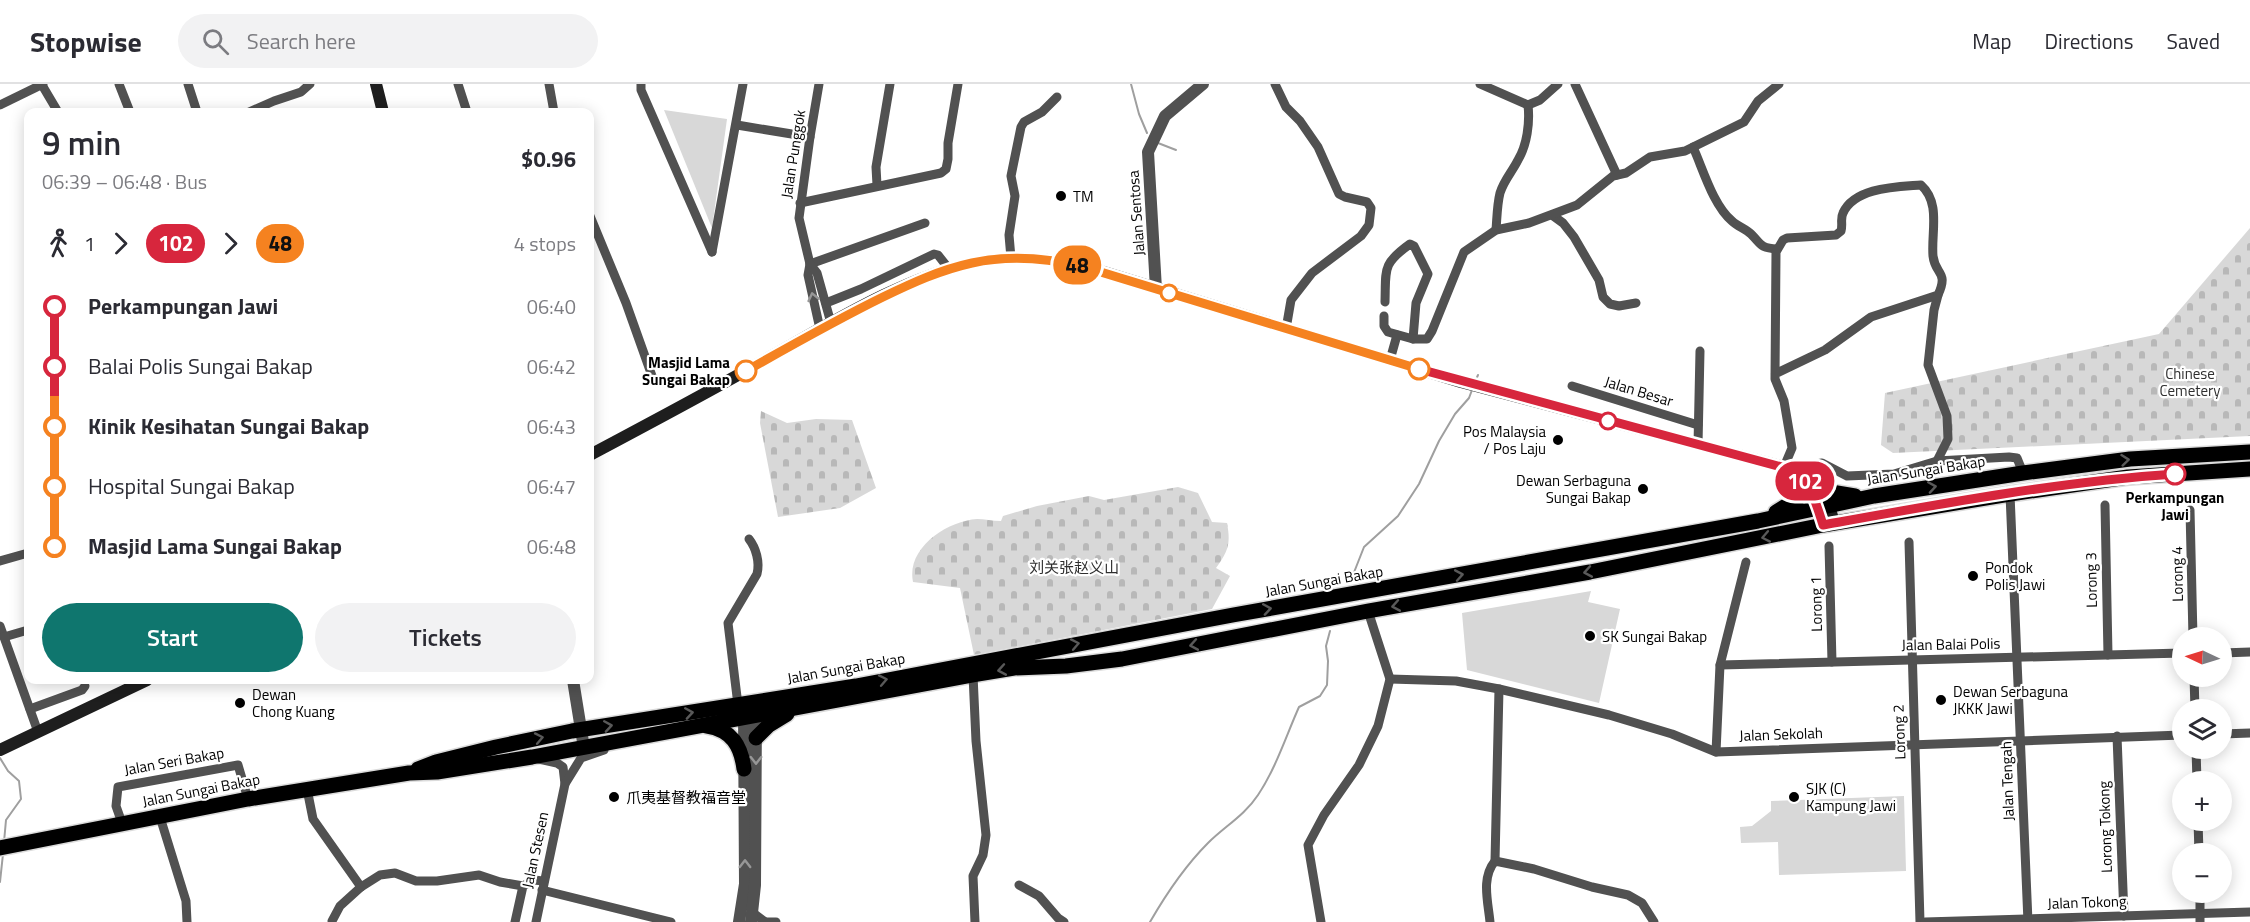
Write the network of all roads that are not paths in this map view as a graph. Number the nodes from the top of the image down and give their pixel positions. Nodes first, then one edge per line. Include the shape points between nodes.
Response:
1 (119, 84) edge
2 (188, 84) edge
3 (310, 84) edge
4 (376, 84) edge
5 (458, 84) edge
6 (549, 84) edge
7 (641, 84) edge
8 (743, 84) edge
9 (819, 84) edge
10 (891, 84) edge
11 (958, 84) edge
12 (1275, 84) edge
13 (1480, 84) edge
14 (1575, 84) edge
15 (1779, 84) edge
16 (43, 85) edge
17 (1198, 85) edge
18 (1554, 85) edge
19 (1057, 97) dead end
20 (0, 105) edge
21 (1528, 105) junction
22 (56, 108) edge
23 (128, 108) edge
24 (196, 108) edge
25 (258, 108) edge
26 (382, 108) edge
27 (466, 108) edge
28 (553, 108) edge
29 (736, 125) junction
30 (810, 137) junction
31 (1693, 147) junction
32 (1617, 175) junction
33 (877, 185) junction
34 (800, 203) junction
35 (1552, 215) junction
36 (719, 217) junction
37 (697, 219) junction
38 (925, 223) dead end
39 (594, 226) edge
40 (1496, 230) junction
41 (1778, 249) junction
42 (1011, 258) junction
43 (810, 264) junction
44 (949, 269) junction
45 (861, 289) junction
46 (1156, 289) junction
47 (1938, 295) junction
48 (1385, 302) dead end
49 (826, 303) junction
50 (1636, 303) dead end
51 (867, 305) junction
52 (1384, 316) dead end
53 (826, 326) junction
54 (1286, 329) junction
55 (1397, 335) junction
56 (1413, 339) junction
57 (1700, 351) dead end
58 (1390, 360) junction
59 (1775, 374) junction
60 (652, 376) dead end
61 (1572, 386) dead end
62 (1698, 424) junction
63 (1698, 445) junction
64 (2250, 452) edge
65 (594, 453) edge
66 (1936, 461) junction
67 (2250, 469) edge
68 (1798, 473) junction
69 (2023, 473) junction
70 (2010, 494) junction
71 (1874, 496) junction
72 (2105, 505) dead end
73 (1824, 507) junction
74 (2190, 510) dead end
75 (1758, 521) junction
76 (1829, 524) junction
77 (749, 539) dead end
78 (1909, 542) dead end
79 (1829, 546) dead end
80 (24, 554) edge
81 (0, 561) edge
82 (1746, 562) dead end
83 (1368, 611) junction
84 (0, 626) edge
85 (2193, 627) edge
86 (24, 631) edge
87 (4, 637) junction
88 (2232, 652) edge
89 (2250, 652) edge
90 (2172, 654) edge
91 (2108, 655) junction
92 (2017, 657) junction
93 (1912, 660) junction
94 (1832, 662) junction
95 (1720, 665) junction
96 (973, 675) junction
97 (1390, 679) junction
98 (139, 684) edge
99 (574, 684) edge
100 (85, 686) dead end
101 (1499, 689) junction
102 (801, 708) junction
103 (748, 709) junction
104 (30, 710) junction
105 (704, 725) junction
106 (582, 730) junction
107 (38, 732) junction
108 (2250, 733) edge
109 (2232, 734) edge
110 (2172, 735) edge
111 (2117, 736) junction
112 (639, 738) junction
113 (756, 738) junction
114 (2021, 740) junction
115 (1915, 744) junction
116 (4, 748) edge
117 (584, 748) junction
118 (1716, 752) junction
119 (532, 757) junction
120 (475, 759) junction
121 (744, 769) junction
122 (566, 784) junction
123 (307, 789) junction
124 (248, 799) junction
125 (160, 817) junction
126 (122, 824) junction
127 (6, 847) edge
128 (1495, 861) junction
129 (1019, 885) dead end
130 (523, 886) junction
131 (542, 886) junction
132 (362, 887) junction
133 (633, 911) junction
134 (2250, 912) edge
135 (2124, 916) junction
136 (751, 917) edge
137 (2200, 918) edge
138 (2027, 920) edge
139 (332, 921) edge
140 (187, 922) edge
141 (515, 922) edge
142 (536, 922) edge
143 (631, 922) edge
144 (671, 922) edge
145 (739, 922) edge
146 (763, 922) edge
147 (776, 922) edge
148 (975, 922) edge
149 (1064, 922) edge
150 (1321, 922) edge
151 (1490, 922) edge
152 (1654, 922) edge
153 (1920, 922) edge
154 (1925, 922) edge

1 - 23 street
2 - 24 street
3 - 25 street via 301,92
4 - 26 main road
5 - 27 street
6 - 28 street
7 - 37 street
8 - 29 street
9 - 30 street, Jalan Punggok
10 - 33 street via 876,167
11 - 33 street via 946,169
12 - 54 street via 1286,106 1318,147 1339,194 1367,202 1371,208 1369,225 1361,236 1312,273 1291,300
13 - 21 street
14 - 32 street
15 - 31 street via 1758,101 1744,122
16 - 20 street
16 - 22 street
17 - 46 street, Jalan Sentosa via 1165,116 1148,152
18 - 21 street via 1540,100
19 - 42 street via 1021,128 1011,176 1015,196
21 - 40 street via 1525,140 1500,194
29 - 30 street
29 - 36 street
30 - 34 street, Jalan Punggok
31 - 32 street via 1650,157
31 - 41 street via 1731,221 1758,244
32 - 35 street via 1577,205
33 - 34 street
34 - 43 street, Jalan Punggok via 799,218
35 - 40 street
35 - 50 street via 1574,237 1599,280 1603,297 1619,306
36 - 37 street
36 - 37 street via 712,252
38 - 43 street
39 - 60 street
40 - 56 street via 1464,252 1432,332 1427,339
41 - 47 street via 1787,238 1836,235 1841,231 1841,216 1850,203 1874,190 1921,185 1934,208 1934,263 1943,282
41 - 59 street
42 - 44 main road
42 - 46 main road via 1081,266
43 - 49 street, Jalan Punggok via 817,273
53 -> 43 street, Jalan Punggok via 808,275
44 - 45 street via 934,254
44 - 51 main road
45 - 49 street
45 - 51 street
46 - 54 main road
47 - 59 street via 1871,317 1825,350
47 - 66 street via 1928,364 1947,416 1948,439
48 - 56 street via 1386,270 1392,257 1410,244 1428,274 1416,303
49 - 53 street, Jalan Punggok
51 - 53 main road
52 - 55 street via 1388,332
53 - 65 main road
54 - 58 main road
55 - 56 street
55 - 58 street
57 - 62 street
58 - 63 main road
59 - 68 street
61 - 62 street, Jalan Besar
62 - 63 street
63 - 68 main road
69 -> 64 highway, Jalan Sungai Bakap via 2130,459
66 - 68 street via 1894,474 1847,477 1822,463
66 - 69 street via 2010,457 2017,458
67 - 70 highway, Jalan Sungai Bakap via 2128,477
68 - 71 highway via 1838,494
68 - 73 main road
68 - 75 highway via 1803,489 1798,501
71 -> 69 highway, Jalan Sungai Bakap
70 - 76 highway, Jalan Sungai Bakap
70 - 92 street, Jalan Tengah
71 - 73 highway, Jalan Sungai Bakap
72 - 91 street, Lorong 3
73 - 75 highway, Jalan Sungai Bakap
73 - 76 main road
74 - 85 street, Lorong 4
103 -> 75 highway, Jalan Sungai Bakap via 1222,617
76 -> 83 highway, Jalan Sungai Bakap
77 - 103 street via 755,546 757,574 728,623
78 - 93 street, Lorong 2
79 - 94 street, Lorong 1
80 - 81 street
82 - 95 street
83 -> 96 highway, Jalan Sungai Bakap via 1122,658
83 - 97 street
84 - 87 street
86 - 87 street
87 - 104 street
88 - 89 street
90 - 91 street, Jalan Balai Polis
91 - 92 street, Jalan Balai Polis
92 - 93 street, Jalan Balai Polis
92 - 114 street, Jalan Tengah
93 - 94 street, Jalan Balai Polis
93 - 115 street, Lorong 2
94 - 95 street, Jalan Balai Polis
95 - 118 street
96 - 102 highway, Jalan Sungai Bakap
96 - 148 street via 986,835 983,855 973,876
97 - 101 street, Jalan Sekolah via 1456,681
97 - 150 street via 1378,726 1359,765 1308,845
98 - 107 main road
99 - 106 street
100 - 104 street
101 - 118 street, Jalan Sekolah via 1609,715
101 - 128 street
102 - 103 highway, Jalan Sungai Bakap
102 - 113 highway via 784,715
103 - 105 highway, Jalan Sungai Bakap
106 -> 103 highway, Jalan Sungai Bakap
103 - 113 street
103 - 121 street
104 - 107 street
105 - 112 highway, Jalan Sungai Bakap
105 - 121 highway via 716,727 734,739
106 - 117 street
120 -> 106 highway, Jalan Sungai Bakap
107 - 116 main road
108 - 109 street
110 - 111 street, Jalan Sekolah
111 - 114 street, Jalan Sekolah
111 - 135 street, Lorong Tokong
112 - 117 highway, Jalan Sungai Bakap
112 - 122 street, Jalan Stesen via 581,759
113 -> 136 street via 755,885
114 - 115 street, Jalan Sekolah
114 - 138 street, Jalan Tengah
115 - 118 street, Jalan Sekolah
115 - 153 street, Lorong 2
117 - 119 highway, Jalan Sungai Bakap
119 - 120 highway, Jalan Sungai Bakap
119 - 122 street via 563,767
120 - 123 highway, Jalan Sungai Bakap
145 -> 121 street via 745,884
122 - 131 street, Jalan Stesen
123 - 124 highway, Jalan Sungai Bakap
123 - 132 street via 313,819
124 - 125 highway, Jalan Sungai Bakap
124 - 126 street, Jalan Seri Bakap via 238,765 118,787 116,806
125 - 126 highway, Jalan Sungai Bakap
125 - 140 street via 186,901
126 - 127 highway, Jalan Sungai Bakap
128 - 151 street via 1486,878
128 - 152 street via 1628,895 1642,903
129 - 149 street via 1039,896
130 - 131 street via 534,880
130 - 132 street via 480,875 416,881 395,873 380,875
130 - 141 street
131 - 133 street
131 - 142 street, Jalan Stesen
132 - 139 street via 340,906
133 - 143 street
133 - 144 street
134 - 137 street, Jalan Tokong
135 - 137 street, Jalan Tokong
135 - 138 street, Jalan Tokong
136 - 146 street
138 - 154 street, Jalan Tokong
146 - 147 street

